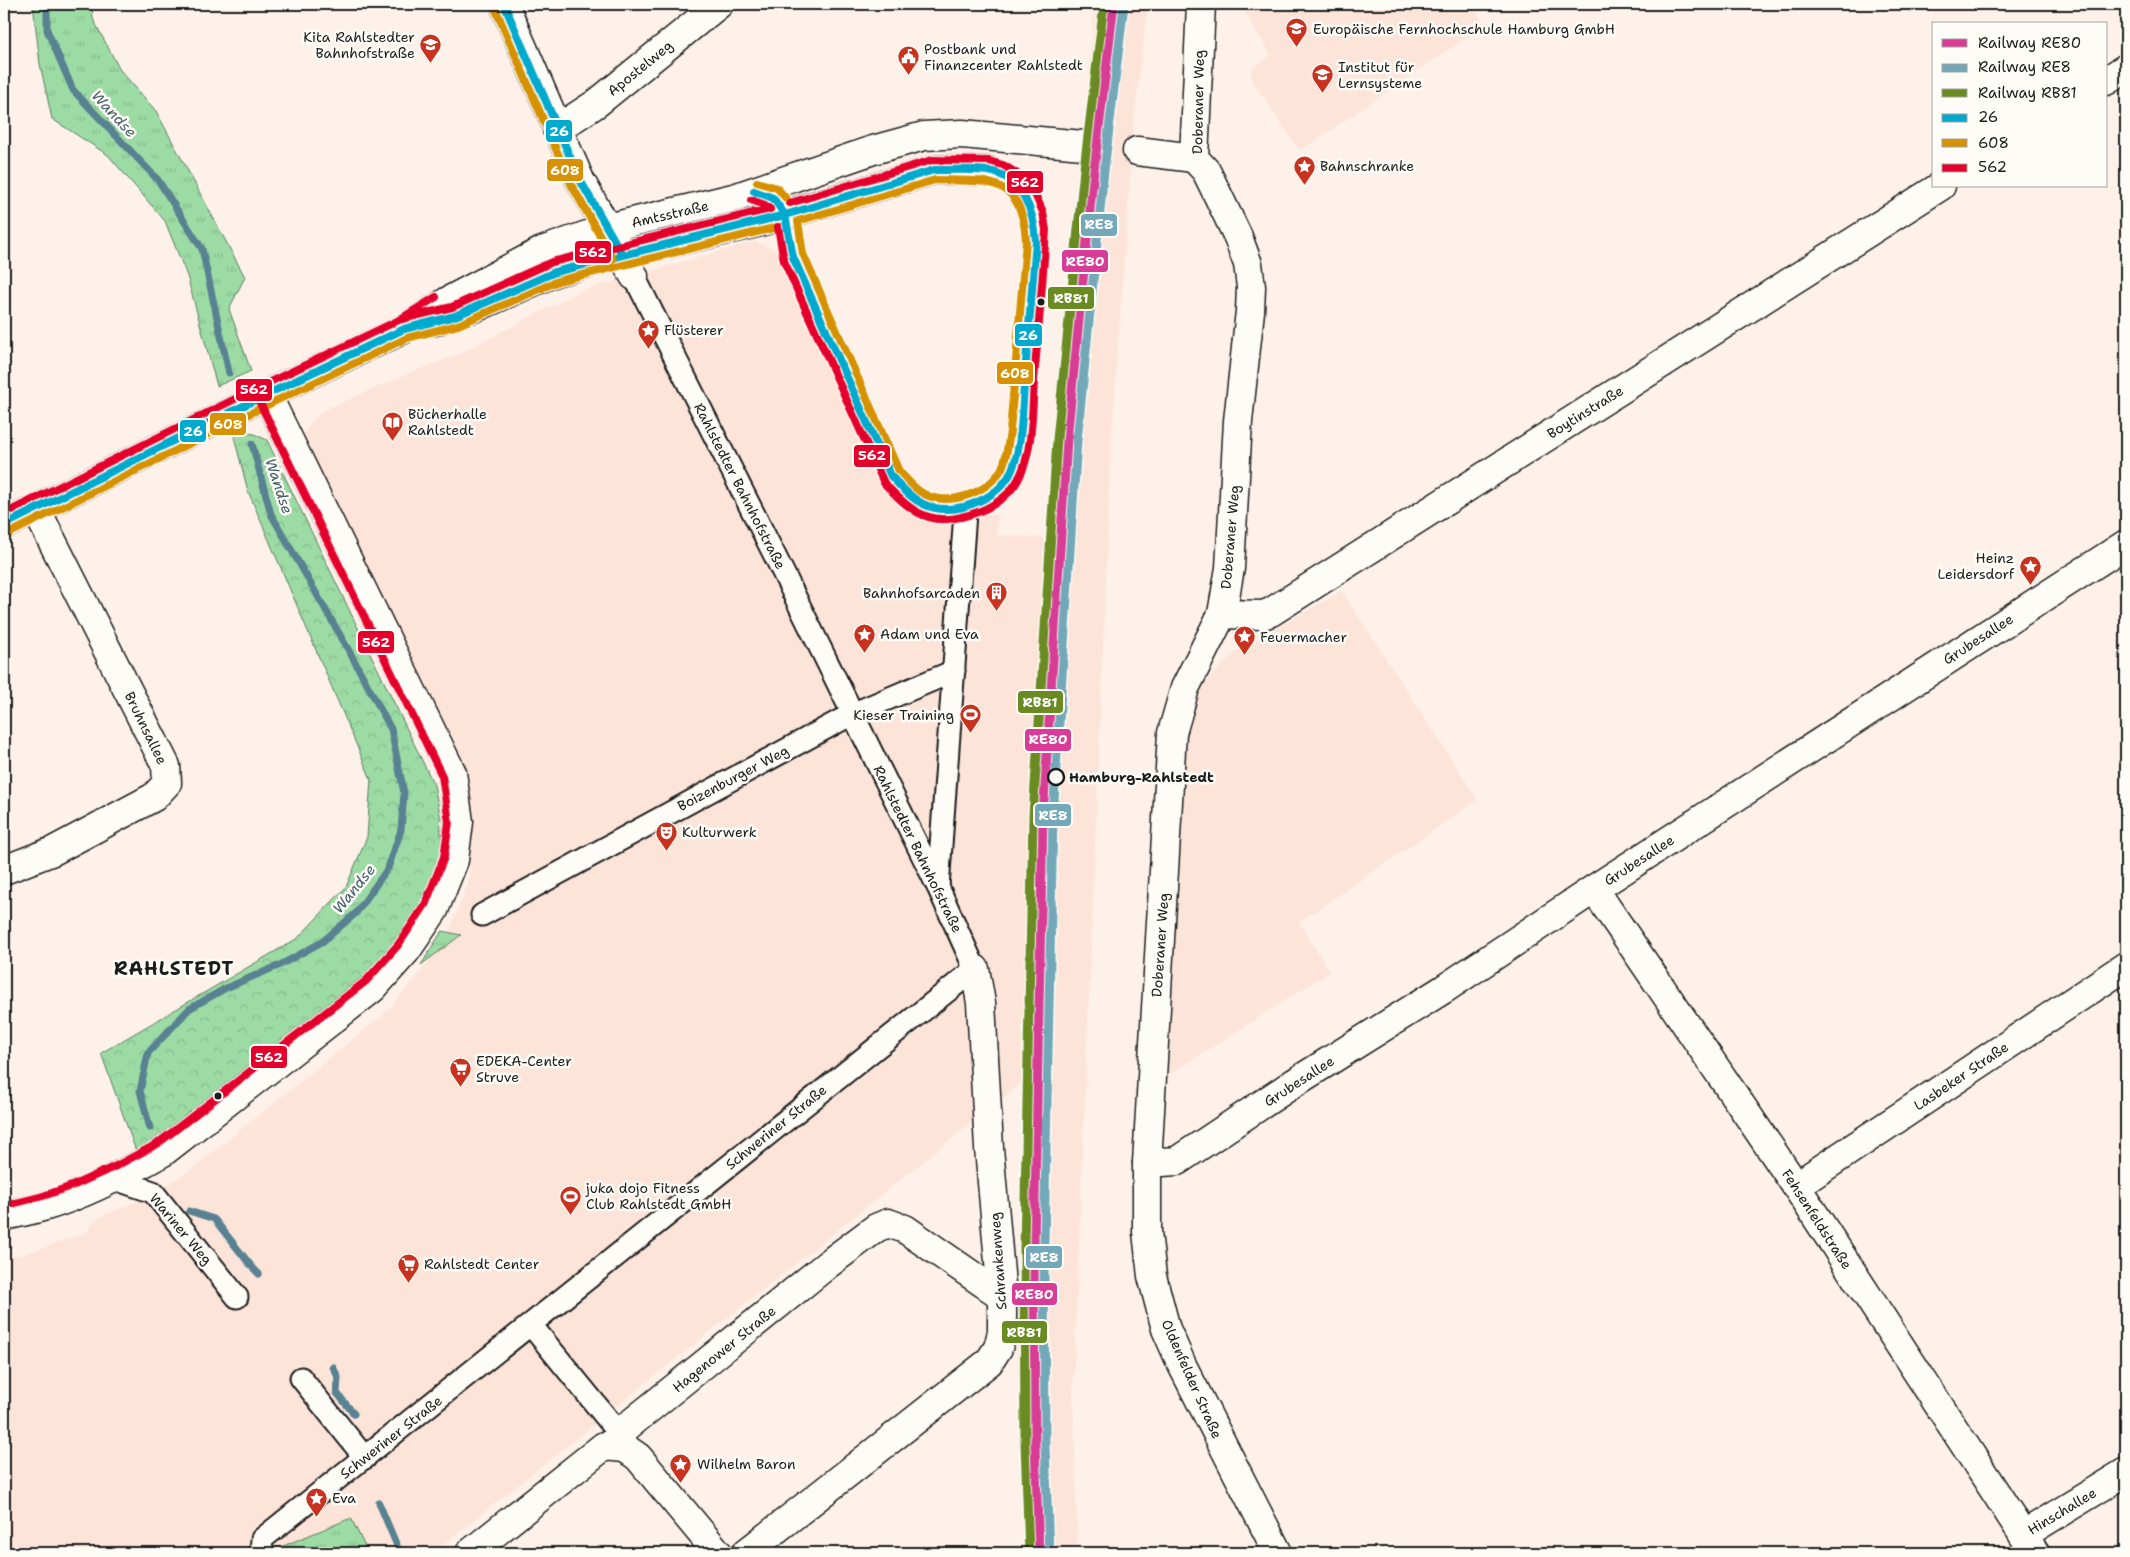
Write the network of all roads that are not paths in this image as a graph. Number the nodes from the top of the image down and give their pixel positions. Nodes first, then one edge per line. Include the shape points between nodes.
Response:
1 (504, 4) edge
2 (720, 4) edge
3 (1201, 4) edge
4 (2126, 68) edge
5 (2108, 80) edge
6 (557, 129) junction
7 (1083, 145) tunnel mouth
8 (1137, 152) tunnel mouth
9 (1194, 158) junction
10 (988, 171) dead end
11 (1939, 188) edge
12 (770, 201) junction
13 (607, 228) junction
14 (628, 265) junction
15 (404, 329) junction
16 (268, 395) junction
17 (36, 509) junction
18 (965, 513) dead end
19 (4, 525) edge
20 (2126, 544) edge
21 (1222, 614) junction
22 (954, 671) junction
23 (852, 714) junction
24 (4, 870) edge
25 (938, 887) junction
26 (1594, 889) junction
27 (482, 916) dead end
28 (2126, 966) edge
29 (975, 969) junction
30 (1147, 1163) junction
31 (112, 1178) junction
32 (1796, 1186) junction
33 (4, 1216) edge
34 (1002, 1296) junction
35 (237, 1297) dead end
36 (531, 1325) junction
37 (301, 1378) dead end
38 (622, 1441) junction
39 (365, 1458) junction
40 (2126, 1472) edge
41 (2029, 1544) edge
42 (261, 1553) edge
43 (470, 1553) edge
44 (718, 1553) edge
45 (746, 1553) edge
46 (1278, 1553) edge

1 - 6 street, Rahlstedter Bahnhofstraße
2 - 6 street, Apostelweg via 597,103
3 - 9 street, Doberaner Weg
4 - 5 street
6 - 13 street, Rahlstedter Bahnhofstraße
7 - 12 street, Amtsstraße via 943,133 903,141 834,164
8 - 9 street
9 - 21 street, Doberaner Weg via 1206,171 1238,237 1248,264 1251,287 1238,421 1230,568
10 - 12 street via 934,170
11 - 21 street, Boytinstraße via 1271,612 1263,616
12 - 13 street, Amtsstraße via 695,208
12 - 14 street, Amtsstraße via 757,223
13 - 14 street, Rahlstedter Bahnhofstraße
13 - 15 street, Amtsstraße via 542,251 506,268
14 - 15 street, Amtsstraße via 554,272 472,310
14 - 23 street, Rahlstedter Bahnhofstraße
15 - 16 street, Amtsstraße
16 - 17 street, Amtsstraße
16 - 31 street via 452,773 459,822 454,860 434,910 406,950 373,988 163,1152
17 - 19 street, Amtsstraße
17 - 24 street, Bruhnsallee via 166,766 167,783 154,797 121,815 53,851
18 - 22 street
20 - 26 street, Grubesallee
21 - 30 street, Doberaner Weg via 1185,688 1172,734
22 - 23 street, Boizenburger Weg
22 - 25 street
23 - 25 street, Rahlstedter Bahnhofstraße
23 - 27 street, Boizenburger Weg
25 - 29 street, Rahlstedter Bahnhofstraße
26 - 30 street, Grubesallee via 1177,1161
26 - 32 street, Fehsenfeldstraße
28 - 32 street, Lasbeker Straße
29 - 34 street, Schrankenweg via 982,1003 989,1148
29 - 36 street, Schweriner Straße
30 - 46 street, Oldenfelder Straße via 1147,1232 1152,1276 1166,1328
31 - 33 street via 46,1206
31 - 35 street, Wariner Weg via 153,1192
32 - 41 street, Fehsenfeldstraße
34 - 38 street, Hagenower Straße via 905,1229 888,1224 876,1228 828,1264
34 - 45 street, Schrankenweg via 1002,1332 998,1348 989,1362
36 - 38 street
36 - 39 street, Schweriner Straße
37 - 39 street
38 - 43 street via 604,1446
38 - 44 street
39 - 42 street, Schweriner Straße via 262,1539
40 - 41 street, Hinschallee

